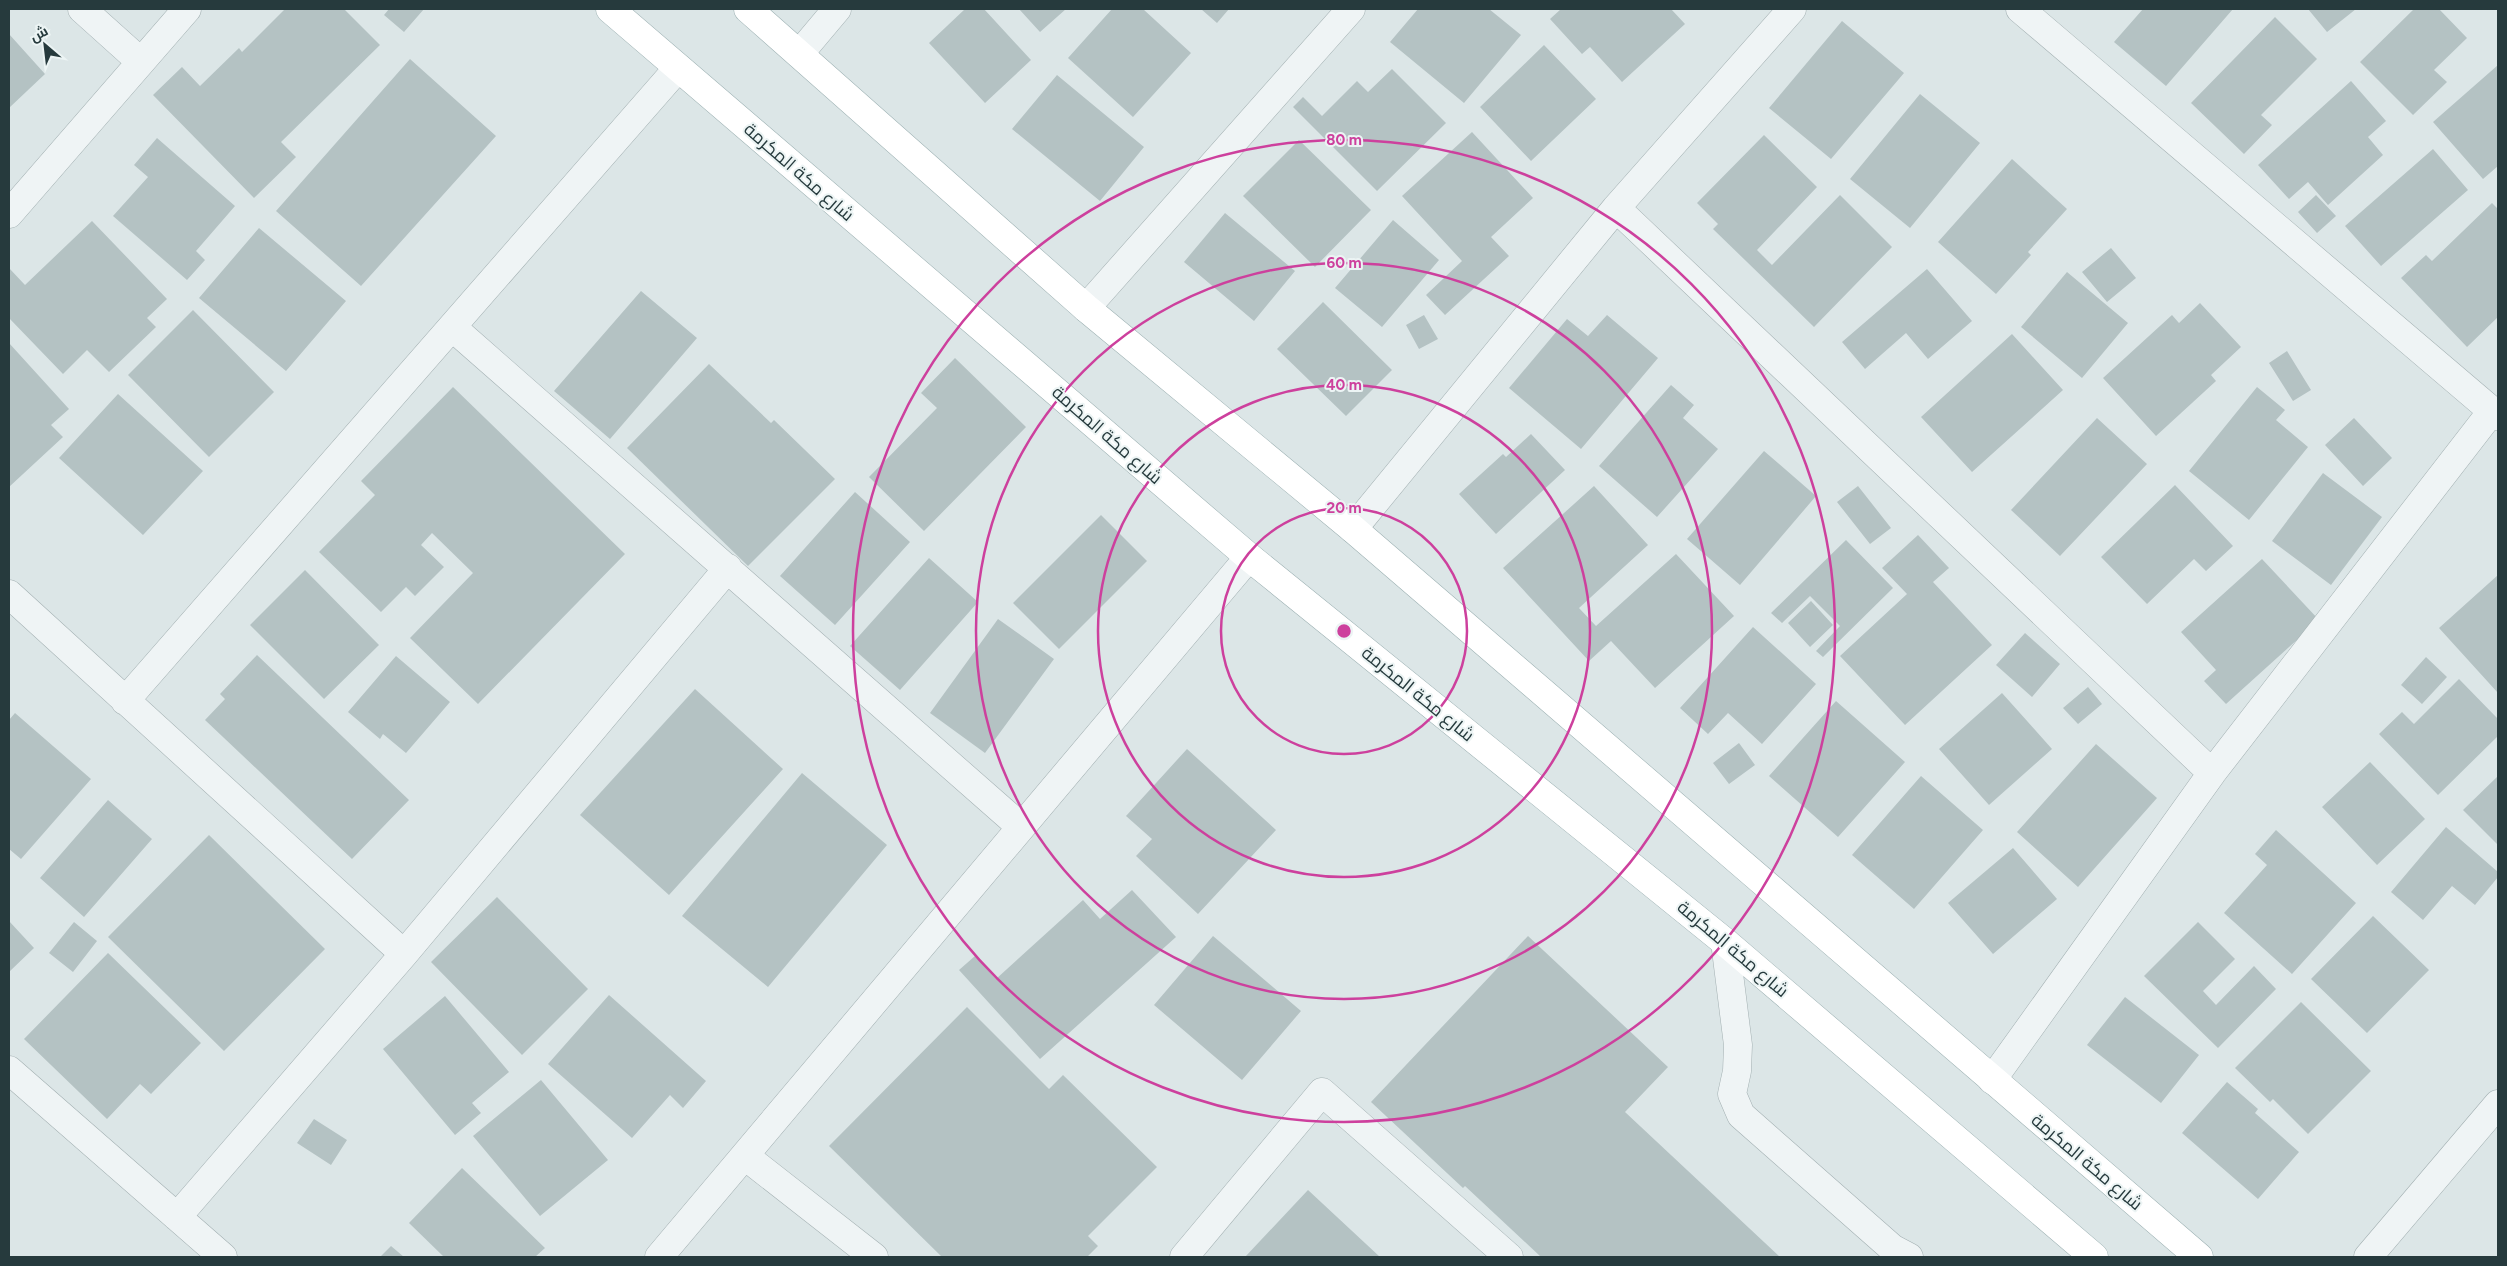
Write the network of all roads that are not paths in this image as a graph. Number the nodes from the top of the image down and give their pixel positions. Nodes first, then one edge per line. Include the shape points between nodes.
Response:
1 (82, 9) edge
2 (187, 9) edge
3 (610, 9) edge
4 (748, 9) edge
5 (837, 9) edge
6 (1351, 9) edge
7 (1792, 9) edge
8 (2020, 9) edge
9 (800, 53) junction
10 (141, 62) junction
11 (678, 68) junction
12 (1616, 208) junction
13 (9, 214) edge
14 (1086, 308) junction
15 (452, 327) junction
16 (2495, 414) edge
17 (1353, 529) junction
18 (1249, 557) junction
19 (728, 568) junction
20 (9, 594) edge
21 (126, 701) junction
22 (2212, 773) junction
23 (1021, 827) junction
24 (1725, 942) junction
25 (404, 954) junction
26 (9, 1070) edge
27 (1992, 1080) junction
28 (2498, 1104) edge
29 (745, 1156) junction
30 (177, 1217) junction
31 (223, 1257) edge
32 (659, 1257) edge
33 (874, 1257) edge
34 (1184, 1257) edge
35 (1509, 1257) edge
36 (1909, 1257) edge
37 (2086, 1257) edge
38 (2199, 1257) edge
39 (2368, 1257) edge

1 - 10 street
2 - 10 street
3 - 11 main road, شارع مكة المكرمة
4 - 9 main road, شارع مكة المكرمة
5 - 9 street
6 - 14 street
7 - 12 street
8 - 16 street
9 - 14 main road, شارع مكة المكرمة
10 - 13 street
11 - 15 street
11 - 18 main road, شارع مكة المكرمة
12 - 17 street
12 - 22 street
14 - 17 main road, شارع مكة المكرمة
15 - 19 street
15 - 21 street
16 - 22 street
17 - 27 main road, شارع مكة المكرمة
18 - 23 street
18 - 24 main road, شارع مكة المكرمة
19 - 23 street
19 - 25 street
20 - 21 street
21 - 25 street
22 - 27 street
23 - 29 street
24 - 36 street via 1738,1045 1732,1094 1741,1115 1892,1248
24 - 37 main road, شارع مكة المكرمة
25 - 30 street
26 - 30 street
27 - 38 main road, شارع مكة المكرمة
28 - 39 street
29 - 32 street
29 - 33 street
30 - 31 street
34 - 35 street via 1322,1092

